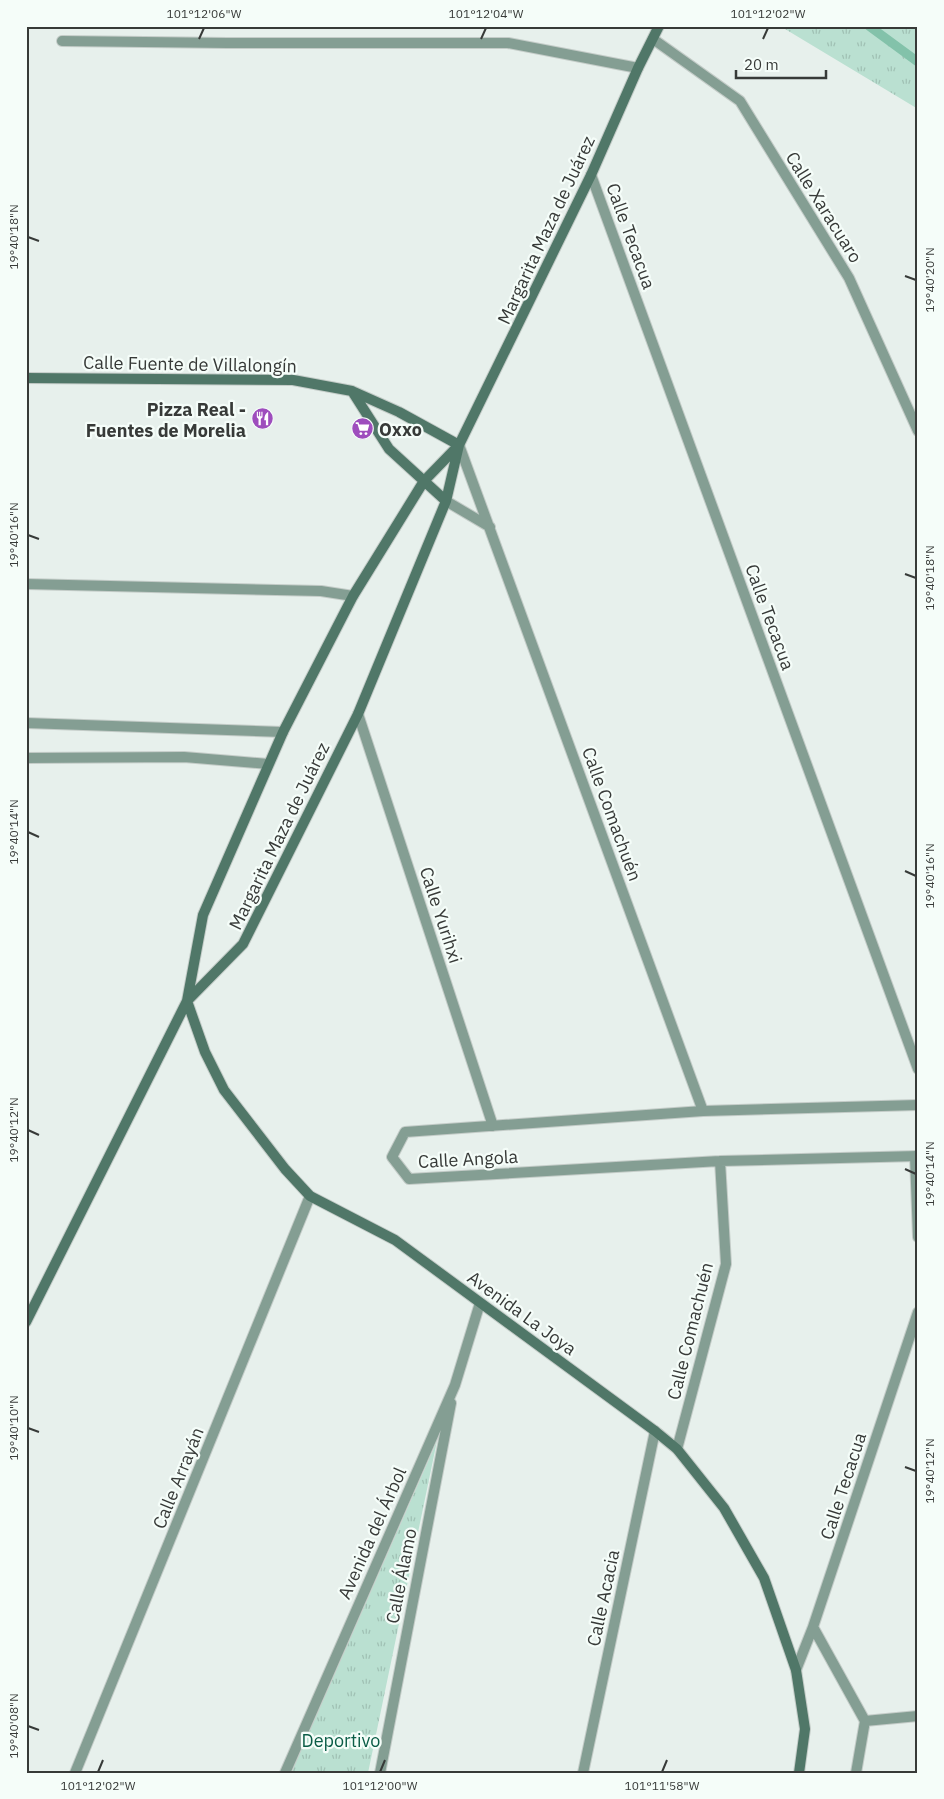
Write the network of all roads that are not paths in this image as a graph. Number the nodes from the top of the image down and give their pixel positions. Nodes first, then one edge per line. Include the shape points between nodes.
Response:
1 (659, 26) edge
2 (653, 39) junction
3 (62, 41) dead end
4 (638, 68) junction
5 (591, 175) junction
6 (26, 378) edge
7 (352, 391) junction
8 (918, 431) edge
9 (459, 445) junction
10 (424, 481) junction
11 (446, 501) junction
12 (490, 527) junction
13 (26, 584) edge
14 (353, 596) junction
15 (358, 714) junction
16 (26, 723) edge
17 (283, 732) junction
18 (26, 758) edge
19 (268, 764) junction
20 (203, 915) joint
21 (187, 1000) junction
22 (918, 1069) edge
23 (918, 1105) edge
24 (703, 1111) junction
25 (493, 1126) junction
26 (916, 1156) edge
27 (720, 1161) junction
28 (310, 1196) junction
29 (918, 1237) edge
30 (480, 1303) junction
31 (918, 1312) edge
32 (26, 1322) edge
33 (454, 1385) junction
34 (655, 1430) junction
35 (677, 1449) junction
36 (813, 1627) junction
37 (796, 1670) junction
38 (918, 1716) edge
39 (865, 1721) junction
40 (75, 1773) edge
41 (285, 1773) edge
42 (380, 1773) edge
43 (583, 1773) edge
44 (799, 1773) edge
45 (856, 1773) edge

1 - 2 main road, Margarita Maza de Juárez
2 - 4 main road, Margarita Maza de Juárez
2 - 8 street, Calle Xaracuaro via 740,101 849,278
3 - 4 street via 508,43
4 - 5 main road, Margarita Maza de Juárez
5 - 9 main road, Margarita Maza de Juárez
5 - 22 street, Calle Tecacua
6 - 7 main road, Calle Fuente de Villalongín via 293,380
7 - 9 main road, Calle Fuente de Villalongín
7 - 10 main road via 389,449
9 - 10 main road, Margarita Maza de Juárez
9 - 11 main road, Margarita Maza de Juárez
9 - 12 street, Calle Comachuén
10 - 11 main road
10 - 14 main road, Margarita Maza de Juárez
11 - 12 street
11 - 15 main road, Margarita Maza de Juárez
12 - 24 street, Calle Comachuén
13 - 14 street via 321,591
14 - 17 main road, Margarita Maza de Juárez
15 - 21 main road, Margarita Maza de Juárez via 243,944
15 - 25 street, Calle Yurihxi
16 - 17 street
17 - 19 main road, Margarita Maza de Juárez
18 - 19 street via 184,757
19 - 20 main road, Margarita Maza de Juárez
20 - 21 main road, Avenida La Joya
21 - 28 main road, Avenida La Joya via 205,1052 224,1090
21 - 32 main road, Margarita Maza de Juárez
23 - 24 street, Calle Angola
24 - 25 street, Calle Angola
25 - 27 street, Calle Angola via 405,1132 392,1157 409,1179
26 - 27 street, Calle Angola
26 - 29 street
27 - 35 street, Calle Comachuén via 726,1264
28 - 30 main road, Avenida La Joya via 395,1240
28 - 40 street, Calle Arrayán
30 - 33 street, Avenida del Árbol
30 - 34 main road, Avenida La Joya
31 - 36 street, Calle Tecacua
33 - 41 street, Avenida del Árbol
33 - 42 street, Calle Álamo
34 - 35 main road, Avenida La Joya
34 - 43 street, Calle Acacia
35 - 37 main road, Avenida La Joya via 724,1508 764,1578
36 - 37 street, Calle Tecacua
36 - 39 street
37 - 44 main road, Avenida La Joya via 805,1729
38 - 39 street
39 - 45 street

